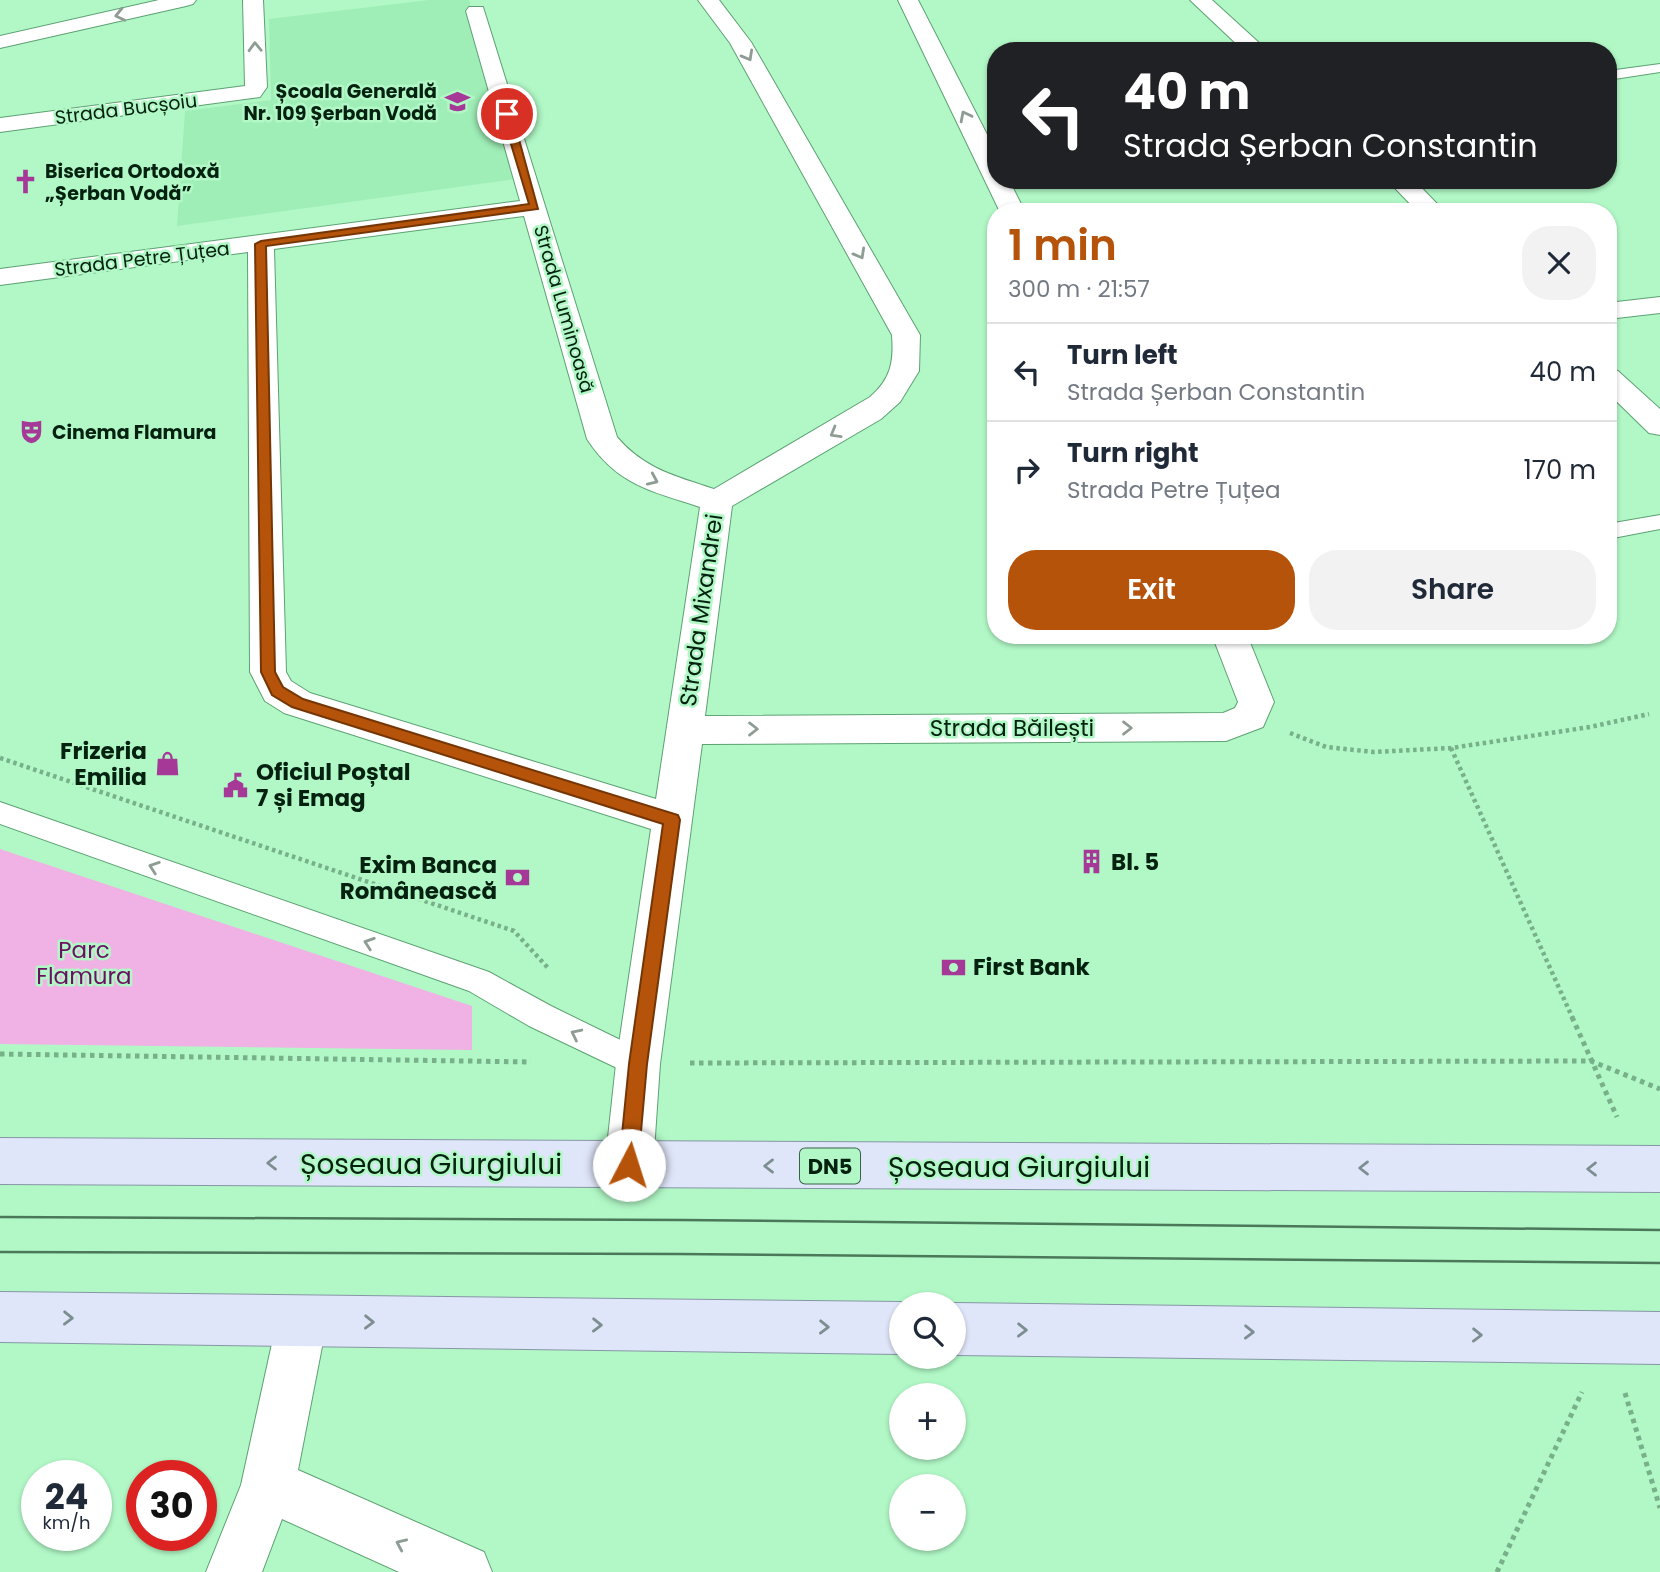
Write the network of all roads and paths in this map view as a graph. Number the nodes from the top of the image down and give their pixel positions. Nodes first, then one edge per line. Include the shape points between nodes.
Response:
1 (187, 0) edge
2 (253, 0) edge
3 (708, 0) edge
4 (908, 0) edge
5 (1200, 0) edge
6 (476, 11) dead end
7 (0, 42) edge
8 (1247, 42) edge
9 (1660, 68) edge
10 (1617, 75) edge
11 (0, 125) edge
12 (987, 161) edge
13 (1409, 189) edge
14 (1423, 203) edge
15 (535, 207) junction
16 (261, 244) junction
17 (0, 277) edge
18 (1660, 305) edge
19 (1617, 310) edge
20 (1617, 385) edge
21 (1660, 426) edge
22 (717, 501) junction
23 (1660, 522) edge
24 (1617, 530) edge
25 (1233, 644) edge
26 (1649, 714) dead end
27 (1250, 717) junction
28 (684, 730) junction
29 (1451, 748) junction
30 (0, 758) edge
31 (0, 813) edge
32 (672, 820) junction
33 (552, 972) dead end
34 (0, 1054) edge
35 (1591, 1061) junction
36 (541, 1062) dead end
37 (638, 1064) junction
38 (1660, 1089) edge
39 (0, 1161) edge
40 (629, 1165) junction
41 (1651, 1169) edge
42 (0, 1317) edge
43 (302, 1321) junction
44 (889, 1328) edge
45 (966, 1329) edge
46 (1608, 1337) junction
47 (1660, 1338) edge
48 (268, 1485) junction
49 (1660, 1508) edge
50 (234, 1572) edge
51 (464, 1572) edge
52 (1497, 1572) edge

1 -> 7 street
11 -> 2 street, Strada Bucșoiu via 251,92 256,87
3 -> 22 street, Strada Mixandrei via 740,42 906,335 909,356 905,376 892,396
12 -> 4 street
5 - 8 street
6 - 15 street, Strada Luminoasă
9 - 10 lane
13 - 14 street
15 - 16 street, Strada Petre Țuțea
15 -> 22 street, Strada Luminoasă via 602,439 621,462 652,481
16 - 17 street, Strada Petre Țuțea
16 - 32 street via 268,672 278,691 297,703
18 - 19 street
20 - 21 street
22 - 28 street, Strada Mixandrei
23 - 24 lane
25 - 27 street via 1256,702
26 - 29 path
28 -> 27 street, Strada Băilești via 1226,727
27 - 29 path via 1326,747 1374,752
28 - 32 street, Strada Mixandrei
29 - 35 path
30 - 33 path via 514,931
37 -> 31 lane via 479,981
32 - 37 street, Strada Mixandrei
34 - 36 path
35 - 37 path
35 - 38 path
35 - 41 path
37 - 40 street, Strada Mixandrei
40 -> 39 main road, Șoseaua Giurgiului / DN5
41 -> 40 main road, Șoseaua Giurgiului / DN5
42 -> 43 main road
43 -> 44 main road
43 - 48 street
45 -> 46 main road
46 - 47 main road
46 - 49 path
46 - 52 path
48 - 50 street
51 -> 48 street

